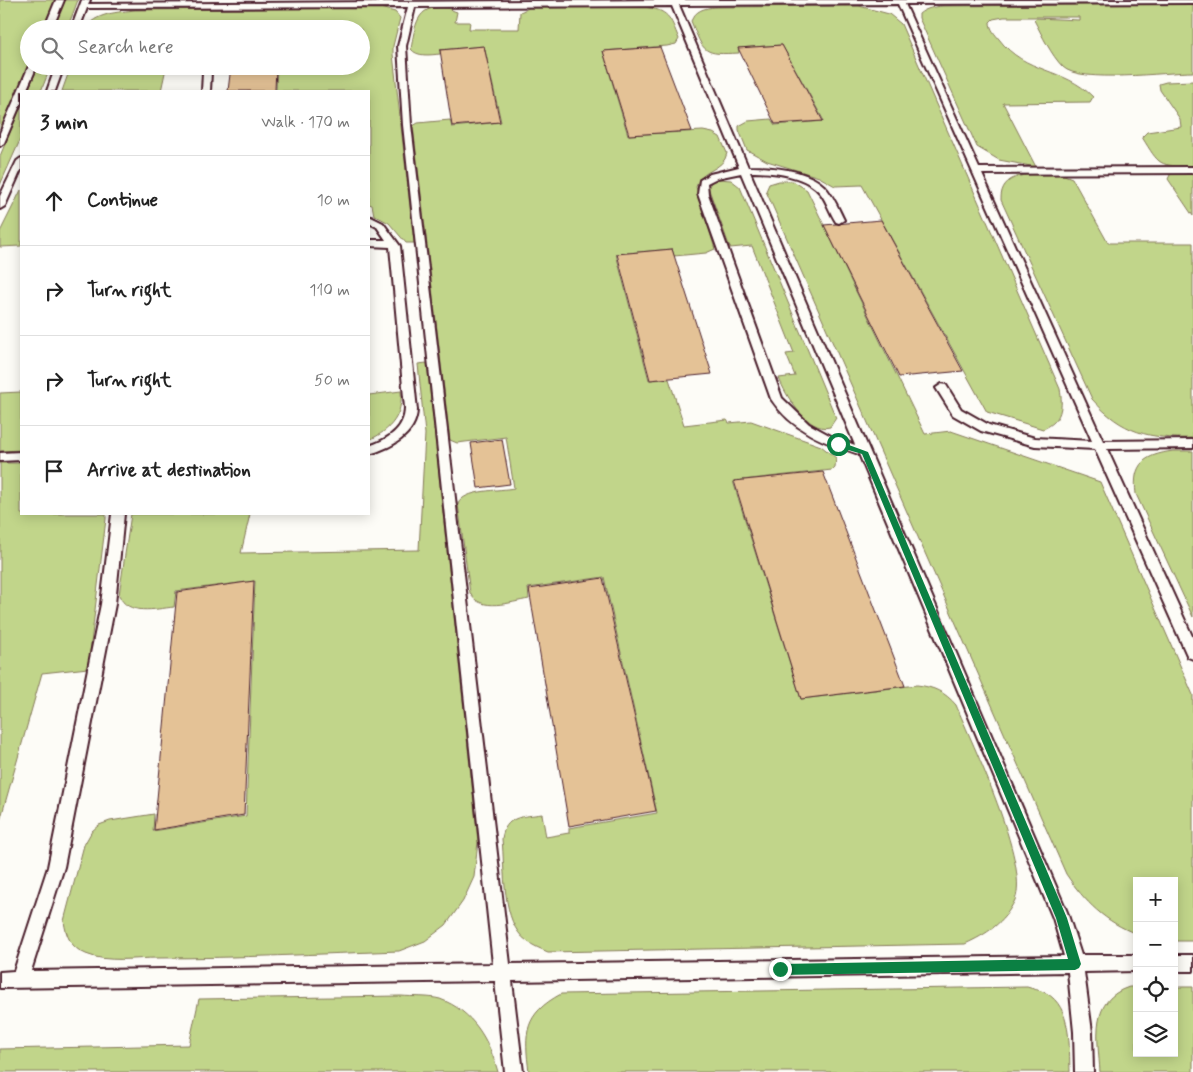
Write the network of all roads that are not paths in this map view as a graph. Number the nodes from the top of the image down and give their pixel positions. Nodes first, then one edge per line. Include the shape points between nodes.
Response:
1 (60, 0) edge
2 (1193, 0) edge
3 (825, 1) edge
4 (1037, 1) edge
5 (341, 2) edge
6 (674, 2) edge
7 (900, 2) junction
8 (85, 3) edge
9 (412, 4) junction
10 (52, 20) edge
11 (78, 20) edge
12 (29, 75) edge
13 (57, 75) edge
14 (207, 75) edge
15 (23, 90) edge
16 (51, 90) edge
17 (206, 90) edge
18 (20, 98) edge
19 (0, 143) edge
20 (20, 166) edge
21 (745, 170) junction
22 (1193, 170) edge
23 (977, 171) junction
24 (17, 179) edge
25 (0, 206) edge
26 (370, 220) edge
27 (839, 220) dead end
28 (370, 243) edge
29 (396, 246) junction
30 (942, 388) dead end
31 (1193, 444) edge
32 (1099, 445) junction
33 (370, 450) edge
34 (865, 452) junction
35 (20, 456) edge
36 (0, 457) edge
37 (118, 515) edge
38 (1193, 653) edge
39 (1133, 963) edge
40 (1178, 963) edge
41 (1193, 963) edge
42 (1075, 964) junction
43 (501, 972) junction
44 (0, 980) edge
45 (20, 980) junction
46 (514, 1072) edge
47 (1084, 1072) edge

1 - 10 lane
2 - 4 lane
3 - 6 lane
3 - 7 lane
4 - 7 lane
5 - 8 lane
5 - 9 lane
6 - 9 lane
6 - 21 lane
7 - 23 lane
8 - 11 lane
9 - 43 lane via 402,46 407,125
12 - 15 lane
13 - 16 lane
14 - 17 lane
18 - 19 lane
20 - 24 lane
21 - 27 lane via 776,171 805,178 824,191
21 - 34 lane
21 - 34 lane via 708,177 702,187 777,399 801,426 822,438
22 - 23 lane
23 - 32 lane
24 - 25 lane
26 - 29 lane via 380,225
28 - 29 lane
29 - 33 lane via 411,408 409,422 401,433
30 - 32 lane via 957,412 985,428 1035,442
31 - 32 lane
32 - 38 lane
34 - 42 lane via 1061,918
35 - 36 lane
37 - 45 lane via 108,604 56,867
39 - 42 lane
40 - 41 lane
42 - 43 lane
42 - 47 lane
43 - 45 lane
43 - 46 lane
44 - 45 lane

